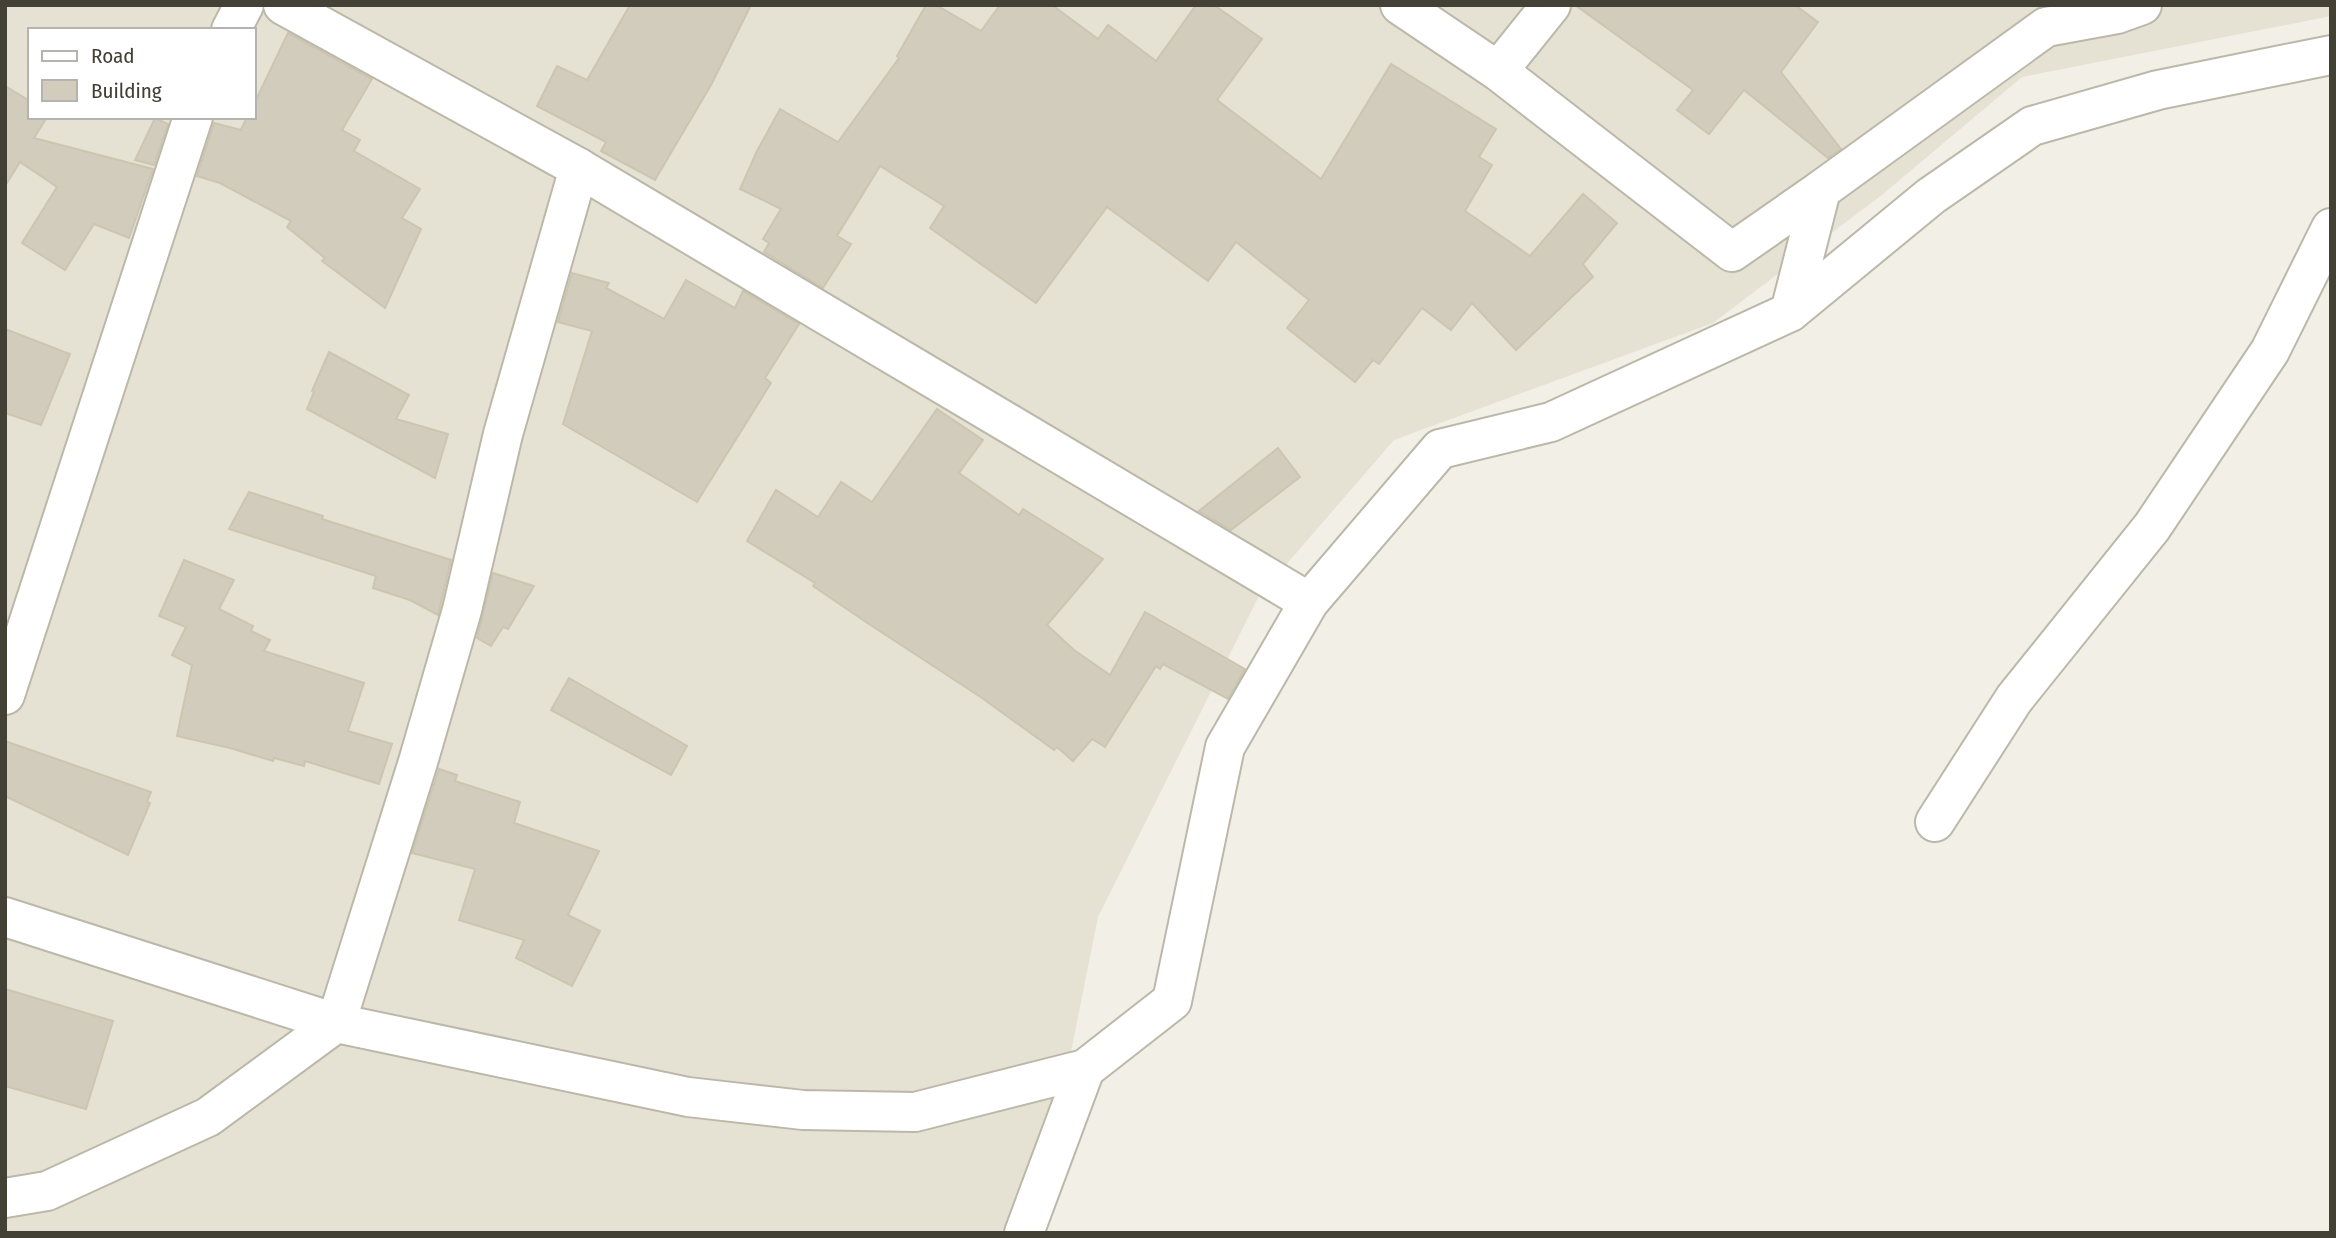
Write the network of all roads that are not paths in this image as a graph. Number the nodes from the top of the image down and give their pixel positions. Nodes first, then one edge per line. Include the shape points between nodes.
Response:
1 (244, 5) edge
2 (283, 5) edge
3 (1400, 5) edge
4 (1551, 5) edge
5 (2142, 5) edge
6 (232, 28) edge
7 (2331, 55) edge
8 (1498, 71) junction
9 (192, 119) edge
10 (579, 167) junction
11 (1821, 190) junction
12 (2331, 228) edge
13 (1790, 312) junction
14 (1310, 602) junction
15 (5, 695) edge
16 (1935, 822) dead end
17 (5, 917) edge
18 (336, 1023) junction
19 (1085, 1069) junction
20 (5, 1198) edge
21 (1024, 1233) edge

1 - 6 street
2 - 10 street
3 - 8 street
4 - 8 street
5 - 11 street via 2046,27
7 - 13 street via 2158,90 2032,125 1931,196
8 - 11 street via 1732,252
9 - 15 street
10 - 14 street
10 - 18 street via 503,434 462,610
11 - 13 street
12 - 16 street via 2270,351 2152,527 2014,699
13 - 14 street via 1551,422 1440,449
14 - 19 street via 1225,747 1172,1001
17 - 18 street
18 - 19 street via 688,1097 803,1110 915,1112
18 - 20 street via 208,1116 47,1191
19 - 21 street

